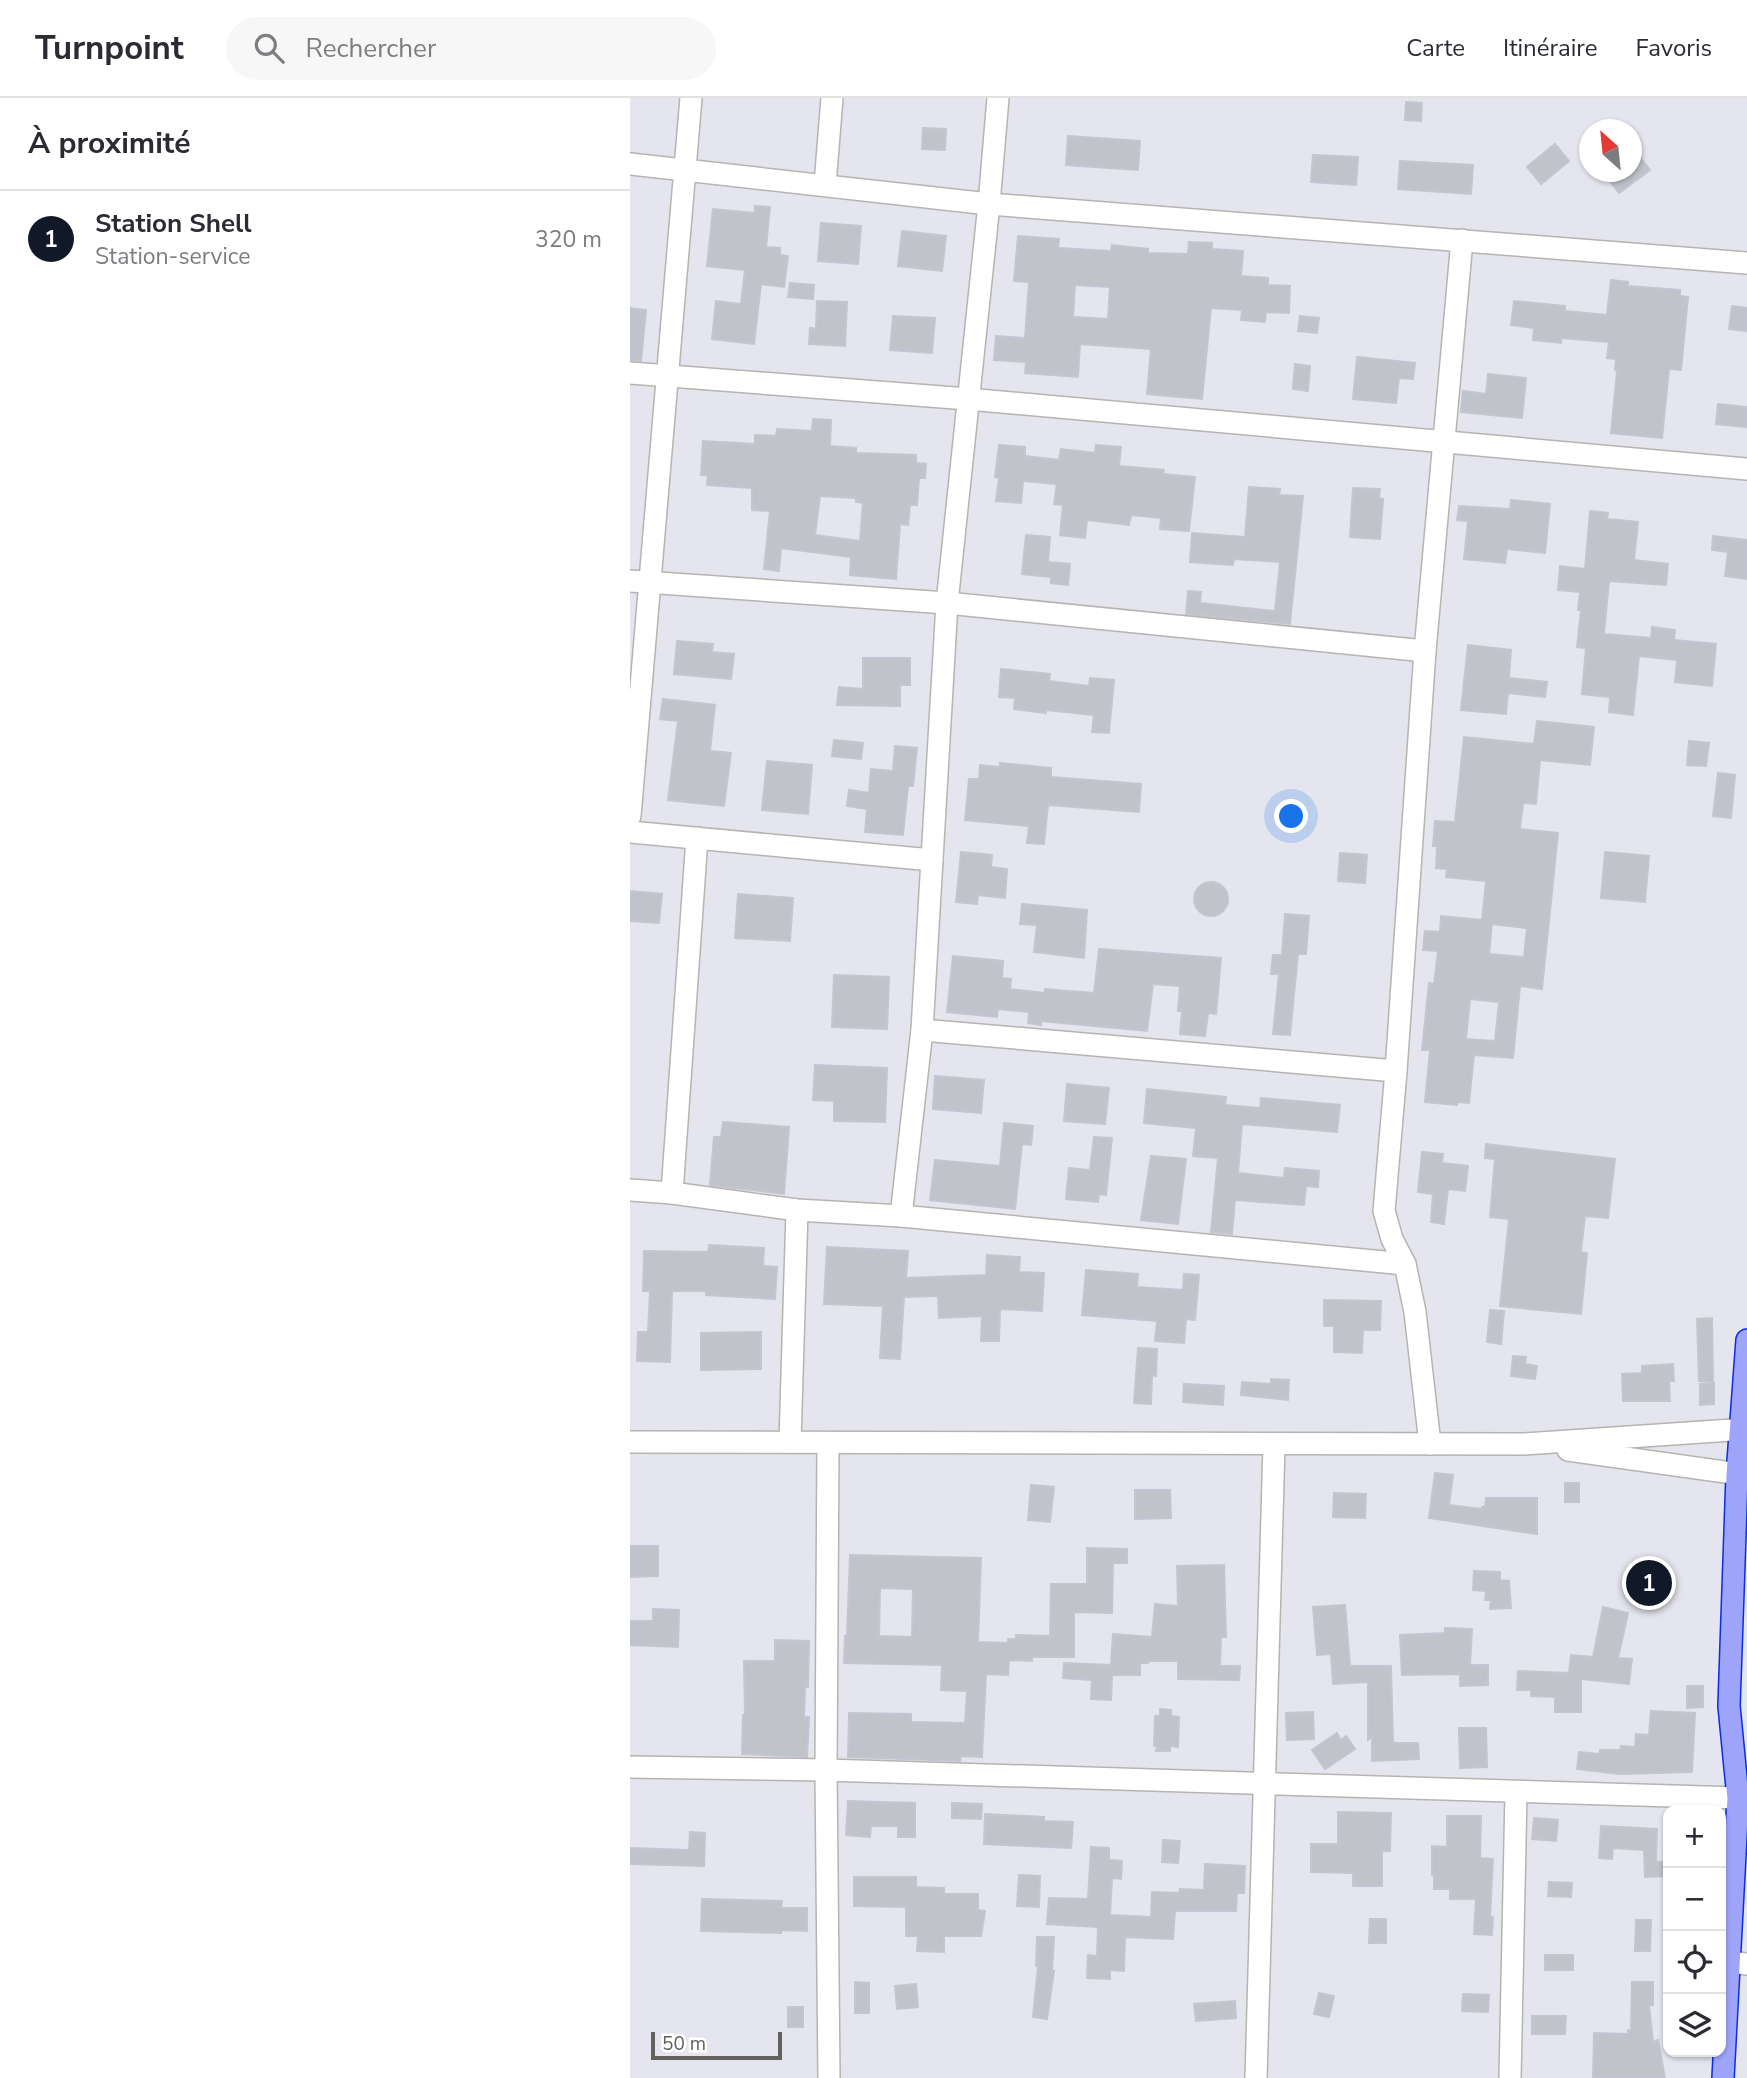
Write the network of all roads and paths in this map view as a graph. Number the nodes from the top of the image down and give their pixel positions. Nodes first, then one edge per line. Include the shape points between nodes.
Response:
1 (691, 98) edge
2 (832, 98) edge
3 (998, 98) edge
4 (630, 164) edge
5 (685, 170) junction
6 (825, 185) junction
7 (989, 204) junction
8 (1462, 240) junction
9 (1747, 263) edge
10 (630, 373) edge
11 (667, 377) junction
12 (968, 399) junction
13 (1443, 441) junction
14 (1747, 469) edge
15 (640, 582) edge
16 (947, 603) junction
17 (1425, 651) junction
18 (630, 816) edge
19 (630, 832) edge
20 (696, 838) junction
21 (932, 860) junction
22 (922, 1030) junction
23 (1396, 1071) junction
24 (630, 1190) edge
25 (672, 1193) junction
26 (797, 1210) junction
27 (901, 1216) junction
28 (1405, 1264) junction
29 (1747, 1340) edge
30 (1744, 1429) edge
31 (790, 1441) junction
32 (630, 1442) edge
33 (828, 1444) junction
34 (1430, 1444) junction
35 (1524, 1444) junction
36 (1274, 1445) junction
37 (1742, 1475) edge
38 (1747, 1746) edge
39 (630, 1767) edge
40 (826, 1770) junction
41 (1262, 1783) junction
42 (1516, 1793) junction
43 (1738, 1798) junction
44 (1739, 1963) edge
45 (829, 2078) edge
46 (1256, 2078) edge
47 (1510, 2078) edge
48 (1723, 2078) edge

1 - 5 street
2 - 6 street
3 - 7 street
4 - 5 street
5 - 6 street
5 - 11 street
6 - 7 street
7 - 8 street
7 - 12 street
8 - 9 street
8 - 13 street
10 - 11 street
11 - 12 street
11 - 15 street
12 - 13 street
12 - 16 street
13 - 14 street
13 - 17 street
15 - 16 street
15 - 18 street
16 - 17 street
16 - 21 street
17 - 23 street
19 - 20 street
20 - 21 street
20 - 25 street
21 - 22 street
22 - 23 street
22 - 27 street
23 - 28 street via 1384,1211
24 - 25 street
25 - 26 street
26 - 27 street
26 - 31 street
27 - 28 street
28 - 34 street
29 - 30 highway
30 - 35 street
30 - 37 highway
31 - 32 street
31 - 33 street
33 - 36 street
33 - 40 street
34 - 35 street
34 - 36 street
35 - 37 street
36 - 41 street
37 - 43 highway via 1729,1706
38 - 43 highway
39 - 40 street
40 - 41 street
40 - 45 street
41 - 42 street
41 - 46 street
42 - 43 street
42 - 47 street
43 - 44 highway
44 - 48 highway

